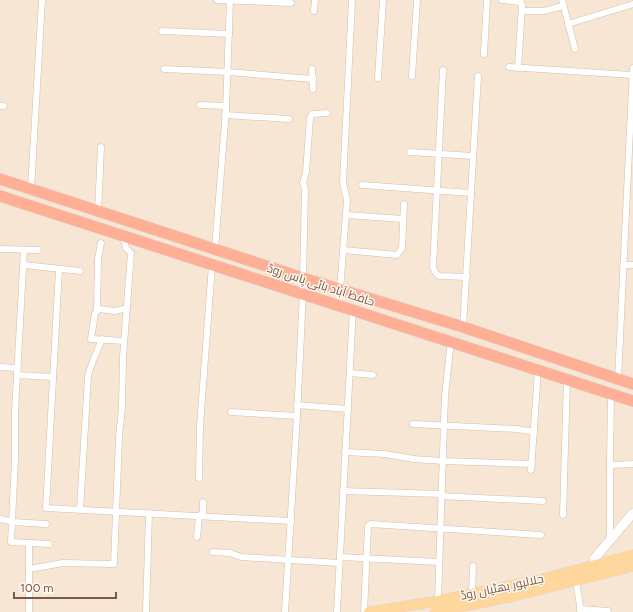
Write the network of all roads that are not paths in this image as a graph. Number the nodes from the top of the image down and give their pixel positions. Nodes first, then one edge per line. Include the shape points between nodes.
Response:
1 (42, 0) edge
2 (217, 0) edge
3 (230, 0) edge
4 (315, 0) edge
5 (352, 0) edge
6 (384, 0) edge
7 (417, 0) edge
8 (487, 0) edge
9 (502, 0) edge
10 (292, 3) dead end
11 (563, 3) edge
12 (633, 4) edge
13 (314, 11) dead end
14 (522, 11) junction
15 (568, 24) junction
16 (162, 31) dead end
17 (229, 34) junction
18 (575, 49) dead end
19 (484, 54) dead end
20 (509, 67) dead end
21 (518, 68) junction
22 (633, 68) edge
23 (164, 69) dead end
24 (312, 69) dead end
25 (443, 70) dead end
26 (228, 72) junction
27 (632, 75) edge
28 (412, 76) dead end
29 (478, 76) dead end
30 (378, 78) dead end
31 (313, 79) junction
32 (313, 89) dead end
33 (632, 95) edge
34 (200, 105) dead end
35 (226, 106) junction
36 (327, 113) dead end
37 (225, 115) junction
38 (289, 119) dead end
39 (631, 132) edge
40 (101, 147) dead end
41 (410, 152) dead end
42 (439, 155) junction
43 (473, 156) junction
44 (630, 162) edge
45 (0, 179) edge
46 (362, 185) dead end
47 (31, 189) junction
48 (437, 190) junction
49 (471, 192) junction
50 (0, 196) edge
51 (626, 196) junction
52 (633, 197) edge
53 (404, 204) dead end
54 (98, 211) junction
55 (347, 215) junction
56 (403, 219) junction
57 (123, 236) junction
58 (101, 243) dead end
59 (0, 248) edge
60 (215, 249) junction
61 (24, 250) junction
62 (38, 250) dead end
63 (344, 250) junction
64 (24, 265) junction
65 (212, 265) junction
66 (623, 265) junction
67 (633, 265) edge
68 (59, 269) junction
69 (80, 271) dead end
70 (467, 277) junction
71 (303, 278) junction
72 (340, 290) junction
73 (302, 293) junction
74 (127, 308) junction
75 (353, 309) junction
76 (97, 310) junction
77 (463, 327) junction
78 (102, 340) junction
79 (124, 341) junction
80 (451, 341) junction
81 (0, 367) edge
82 (18, 368) junction
83 (538, 370) junction
84 (350, 373) junction
85 (17, 375) junction
86 (373, 375) dead end
87 (53, 377) junction
88 (567, 379) junction
89 (618, 379) junction
90 (633, 384) edge
91 (612, 394) junction
92 (633, 401) edge
93 (297, 405) junction
94 (348, 408) junction
95 (231, 412) dead end
96 (297, 416) junction
97 (413, 424) dead end
98 (444, 426) junction
99 (534, 432) junction
100 (345, 452) junction
101 (442, 461) junction
102 (633, 464) edge
103 (610, 466) junction
104 (199, 478) dead end
105 (343, 491) junction
106 (441, 495) junction
107 (543, 500) dead end
108 (203, 502) dead end
109 (80, 509) junction
110 (115, 511) junction
111 (149, 513) junction
112 (633, 513) edge
113 (563, 515) dead end
114 (199, 516) junction
115 (0, 519) edge
116 (12, 521) junction
117 (291, 521) junction
118 (46, 524) dead end
119 (440, 529) junction
120 (541, 535) dead end
121 (197, 538) dead end
122 (610, 538) junction
123 (29, 543) junction
124 (49, 544) dead end
125 (214, 552) dead end
126 (633, 555) edge
127 (366, 558) junction
128 (289, 560) junction
129 (340, 560) junction
130 (439, 562) junction
131 (473, 566) dead end
132 (595, 566) junction
133 (633, 566) edge
134 (29, 569) junction
135 (576, 581) junction
136 (472, 594) junction
137 (438, 601) junction
138 (477, 608) edge
139 (451, 611) edge
140 (580, 611) edge
141 (608, 611) dead end
142 (29, 612) edge
143 (146, 612) edge
144 (285, 612) edge
145 (337, 612) edge
146 (364, 612) edge
147 (369, 612) edge
148 (435, 612) edge

1 - 47 street
2 - 3 street
3 - 10 street
3 - 17 street
4 - 13 street
5 - 55 street via 343,183
6 - 30 street
7 - 28 street
8 - 19 street
9 - 14 street via 521,2
11 - 14 street via 544,11
11 - 15 street
12 - 15 street
14 - 21 street
15 - 18 street
16 - 17 street
17 - 26 street
20 - 21 street
21 - 27 street
22 - 27 street
23 - 26 street
24 - 31 street
25 - 42 street
26 - 31 street
26 - 35 street
27 - 33 street
29 - 43 street
31 - 32 street
33 - 39 street
34 - 35 street
35 - 37 street
36 - 71 street via 312,114 310,118 303,182
37 - 38 street
37 - 60 street
39 - 44 street
40 - 54 street
41 - 42 street
42 - 43 street
42 - 48 street
43 - 49 street
44 - 51 street
45 - 47 highway, حافظ آباد بائی پاس روڈ
46 - 48 street
47 - 54 highway, حافظ آباد بائی پاس روڈ
48 - 49 street
48 - 70 street via 433,267 439,276
49 - 70 street
50 - 57 highway, حافظ آباد بائی پاس روڈ
51 - 52 street
51 - 66 street
53 - 56 street
54 - 60 highway, حافظ آباد بائی پاس روڈ
55 - 56 street
55 - 63 street
56 - 63 street via 402,248 398,255
57 - 65 highway, حافظ آباد بائی پاس روڈ
57 - 74 street via 126,248 131,253
58 - 76 street via 98,259
59 - 61 street
60 - 71 highway, حافظ آباد بائی پاس روڈ
61 - 62 street
61 - 64 street
63 - 72 street
64 - 68 street
64 - 82 street
65 - 73 highway, حافظ آباد بائی پاس روڈ
65 - 104 street via 200,426
66 - 67 street
66 - 89 street
68 - 69 street
68 - 87 street
70 - 77 street
71 - 72 highway, حافظ آباد بائی پاس روڈ
72 - 77 highway, حافظ آباد بائی پاس روڈ
73 - 75 highway, حافظ آباد بائی پاس روڈ
73 - 93 street
74 - 76 street via 115,311
74 - 79 street
75 - 80 highway, حافظ آباد بائی پاس روڈ
75 - 84 street
76 - 78 street via 91,339
77 - 89 highway, حافظ آباد بائی پاس روڈ
78 - 79 street
78 - 109 street via 88,378
79 - 110 street
80 - 83 highway, حافظ آباد بائی پاس روڈ
80 - 98 street
81 - 82 street
82 - 85 street
83 - 88 highway, حافظ آباد بائی پاس روڈ
83 - 99 street
84 - 86 street
84 - 94 street
85 - 87 street
85 - 116 street
87 - 109 street via 46,508
88 - 91 highway, حافظ آباد بائی پاس روڈ
88 - 113 street
89 - 90 highway, حافظ آباد بائی پاس روڈ
91 - 92 highway, حافظ آباد بائی پاس روڈ
91 - 103 street
93 - 94 street
93 - 96 street
94 - 100 street
95 - 96 street
96 - 117 street
97 - 98 street
98 - 99 street
98 - 101 street
99 - 101 street via 532,467
100 - 101 street
100 - 105 street
101 - 106 street
102 - 103 street
103 - 122 street
105 - 106 street
105 - 129 street
106 - 107 street
106 - 119 street
108 - 114 street via 203,513
109 - 110 street
110 - 111 street
110 - 134 street via 114,564 63,563
111 - 114 street
111 - 143 street
112 - 122 street
114 - 117 street
114 - 121 street
115 - 116 street
116 - 118 street
116 - 123 street via 11,542
117 - 128 street
119 - 120 street
119 - 127 street via 370,524
119 - 130 street
122 - 132 street via 594,559
123 - 124 street
123 - 134 street
125 - 128 street via 241,557
126 - 132 main road, جلالپور بھٹیاں روڈ
127 - 129 street
127 - 130 street
127 - 146 street
128 - 129 street
128 - 144 street
129 - 145 street
130 - 137 street
131 - 136 street
132 - 136 main road, جلالپور بھٹیاں روڈ
133 - 135 main road, جلالپور بھٹیاں روڈ
134 - 142 street
135 - 138 main road, جلالپور بھٹیاں روڈ
135 - 140 street
136 - 137 main road, جلالپور بھٹیاں روڈ
137 - 147 main road, جلالپور بھٹیاں روڈ
138 - 139 main road, جلالپور بھٹیاں روڈ
139 - 148 main road, جلالپور بھٹیاں روڈ
140 - 141 street

